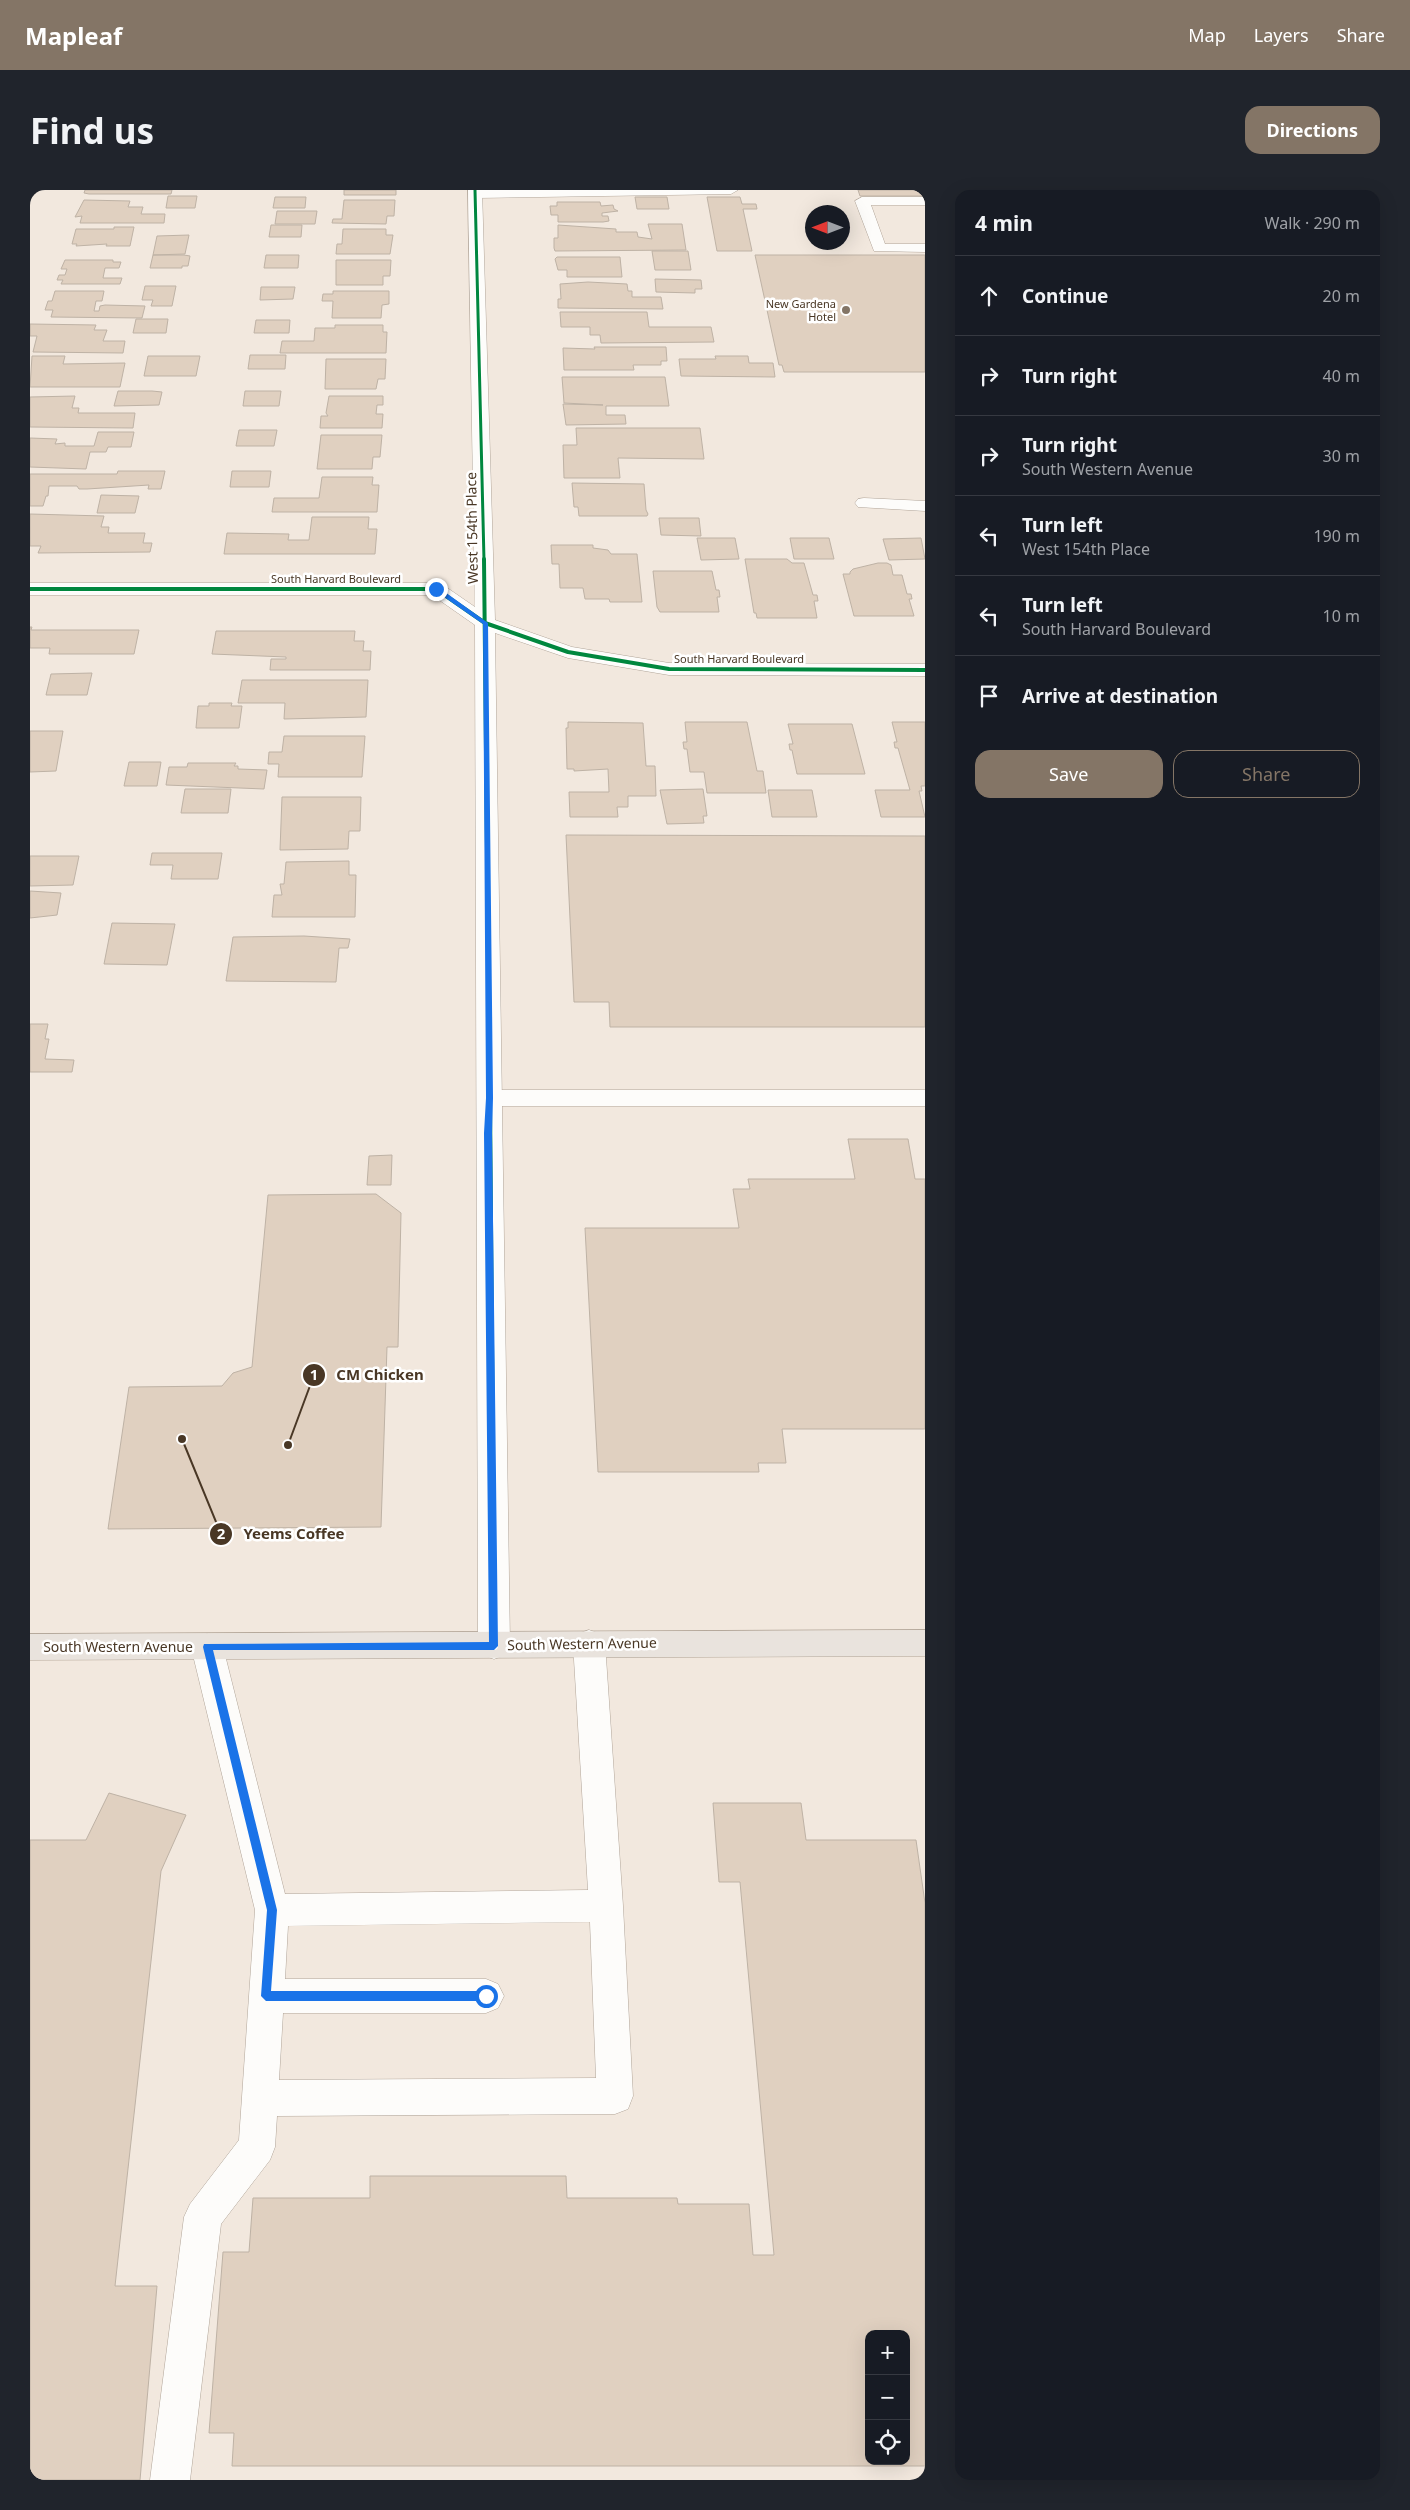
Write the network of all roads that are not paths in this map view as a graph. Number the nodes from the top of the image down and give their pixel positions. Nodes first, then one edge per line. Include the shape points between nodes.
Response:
1 (731, 190) edge
2 (475, 192) edge
3 (925, 201) edge
4 (925, 248) edge
5 (864, 503) dead end
6 (925, 506) edge
7 (30, 589) edge
8 (486, 623) junction
9 (925, 670) edge
10 (490, 1098) junction
11 (925, 1098) edge
12 (925, 1642) edge
13 (589, 1643) junction
14 (494, 1646) junction
15 (30, 1647) edge
16 (208, 1647) junction
17 (606, 1906) junction
18 (272, 1910) junction
19 (266, 1996) junction
20 (486, 1996) dead end
21 (260, 2098) junction
22 (170, 2480) edge

1 - 2 street
2 - 8 street, West 154th Place
3 - 4 street via 862,201 879,248
5 - 6 street
7 - 8 street, South Harvard Boulevard via 436,589
8 - 9 street, South Harvard Boulevard via 568,652 669,669
8 - 10 street, West 154th Place
10 - 11 street
10 - 14 street, West 154th Place
12 - 13 main road, South Western Avenue
13 - 14 main road, South Western Avenue
13 - 17 street
14 - 16 main road, South Western Avenue
15 - 16 main road, South Western Avenue
16 - 18 street
17 - 18 street
17 - 21 street via 615,2096
18 - 19 street
19 - 20 street
19 - 21 street
21 - 22 street via 257,2147 203,2217

